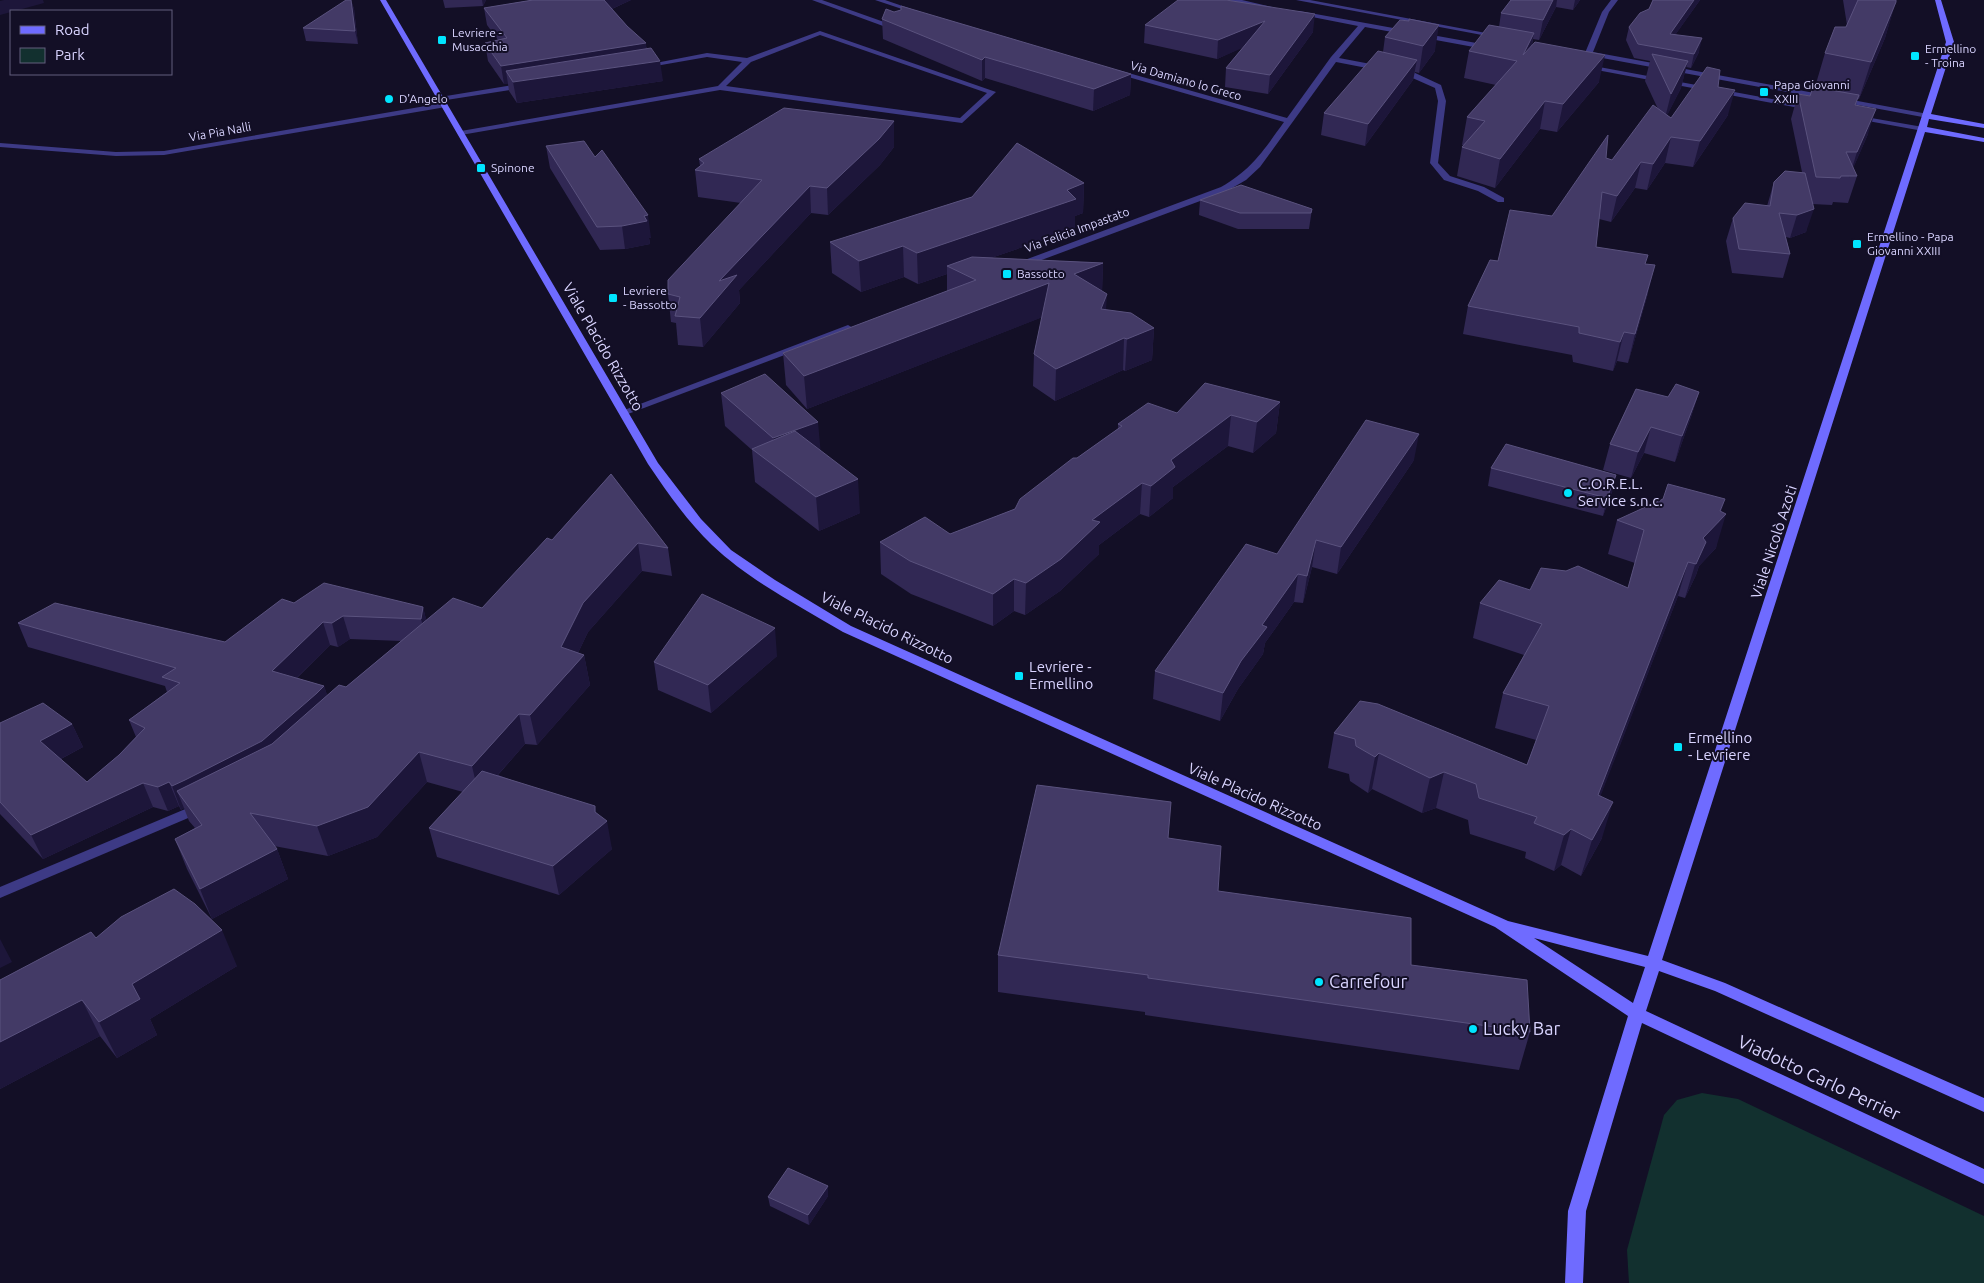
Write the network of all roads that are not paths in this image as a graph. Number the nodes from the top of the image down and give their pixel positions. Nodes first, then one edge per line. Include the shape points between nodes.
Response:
1 (383, 0) edge
2 (815, 0) edge
3 (878, 0) edge
4 (1230, 0) edge
5 (1299, 0) edge
6 (1615, 0) edge
7 (1938, 0) edge
8 (1277, 9) edge
9 (1287, 11) edge
10 (921, 14) edge
11 (1363, 25) junction
12 (897, 28) edge
13 (1502, 37) edge
14 (1500, 50) edge
15 (1580, 51) edge
16 (1590, 53) junction
17 (1334, 59) junction
18 (748, 60) junction
19 (1578, 65) edge
20 (631, 68) edge
21 (1108, 70) edge
22 (535, 83) edge
23 (720, 88) junction
24 (441, 102) junction
25 (1822, 110) edge
26 (1851, 116) edge
27 (1928, 116) junction
28 (1288, 122) junction
29 (1984, 126) edge
30 (1923, 129) junction
31 (461, 133) junction
32 (1984, 140) edge
33 (0, 145) edge
34 (1501, 200) dead end
35 (1011, 268) edge
36 (854, 326) edge
37 (624, 412) junction
38 (217, 800) edge
39 (0, 893) edge
40 (1500, 923) junction
41 (1653, 963) junction
42 (1637, 1014) junction
43 (1984, 1105) edge
44 (1984, 1177) edge
45 (1574, 1283) edge

1 - 24 street, Viale Placido Rizzotto
2 - 12 street
3 - 10 street
4 - 8 street
5 - 13 street
6 - 16 street via 1606,12
7 - 27 street via 1950,42
9 - 11 street
11 - 14 street
11 - 17 street, Via Felicia Impastato
15 - 16 street
16 - 27 street
17 - 28 street, Via Felicia Impastato
17 - 34 street via 1410,74 1438,87 1442,101 1434,163 1447,178 1482,189
18 - 20 street via 708,55
18 - 23 street
18 - 23 street via 820,33 992,92 962,120
19 - 25 street
21 - 28 street, Via Damiano lo Greco
22 - 24 street, Via Pia Nalli
23 - 31 street
24 - 31 street, Viale Placido Rizzotto
24 - 33 street, Via Pia Nalli via 164,153 116,154
26 - 30 street
27 - 29 street
27 - 30 street, Viale Nicolò Azoti
28 - 35 street, Via Felicia Impastato via 1257,165 1224,189
30 - 32 street
30 - 41 street, Viale Nicolò Azoti
31 - 37 street, Viale Placido Rizzotto
36 - 37 street
37 - 40 street, Viale Placido Rizzotto via 652,464 678,498 726,550 769,583 847,628
38 - 39 street
40 - 41 street
40 - 42 street, Viadotto Carlo Perrier
41 - 42 street, Viale Nicolò Azoti
41 - 43 street via 1720,987
42 - 44 street, Viadotto Carlo Perrier
42 - 45 street, Viale Nicolò Azoti via 1577,1211

